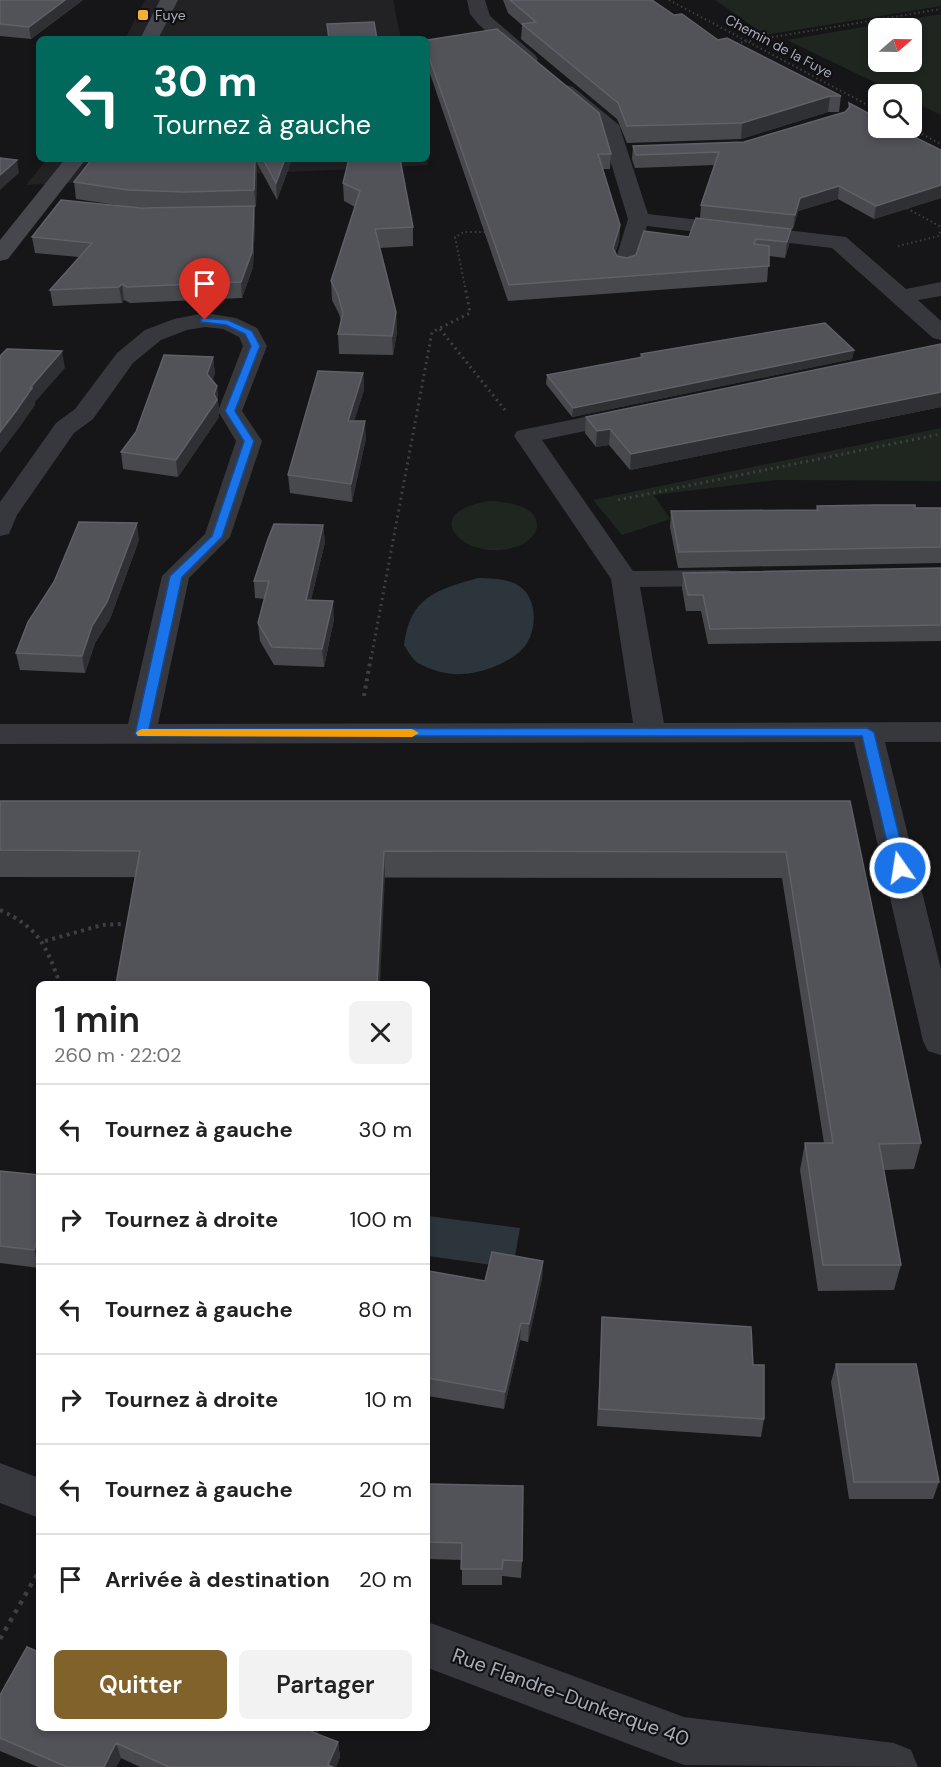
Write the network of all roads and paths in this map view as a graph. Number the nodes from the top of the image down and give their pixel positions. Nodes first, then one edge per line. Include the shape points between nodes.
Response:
1 (169, 0) edge
2 (476, 0) edge
3 (669, 0) edge
4 (941, 9) edge
5 (150, 36) edge
6 (747, 41) junction
7 (726, 45) edge
8 (868, 105) edge
9 (922, 134) edge
10 (941, 144) edge
11 (641, 150) edge
12 (618, 151) junction
13 (74, 162) edge
14 (41, 203) junction
15 (899, 204) edge
16 (63, 206) edge
17 (639, 219) junction
18 (941, 227) edge
19 (494, 232) edge
20 (0, 254) edge
21 (625, 265) edge
22 (941, 289) edge
23 (901, 297) junction
24 (440, 329) junction
25 (937, 345) edge
26 (653, 410) edge
27 (941, 434) edge
28 (526, 436) junction
29 (576, 509) junction
30 (0, 528) edge
31 (752, 577) edge
32 (625, 579) junction
33 (357, 732) junction
34 (650, 732) junction
35 (867, 732) junction
36 (941, 732) edge
37 (0, 734) edge
38 (141, 734) junction
39 (0, 910) edge
40 (122, 924) dead end
41 (45, 941) junction
42 (59, 981) edge
43 (941, 1041) edge
44 (0, 1483) edge
45 (36, 1497) edge
46 (36, 1576) edge
47 (0, 1639) edge
48 (430, 1646) edge
49 (894, 1767) edge

1 - 5 main road
2 - 12 street via 478,14 484,20 609,125
3 - 6 path, Chemin de la Fuye
4 - 6 path
6 - 7 path
6 - 8 path, Chemin de la Fuye
9 - 10 path
11 - 12 street
12 - 17 street
13 - 14 main road
14 - 16 street
14 - 20 main road
15 - 18 path
17 - 21 street
17 - 23 street via 838,242
19 - 24 path via 464,232 455,237 470,313
22 - 23 street
23 - 25 street
24 - 28 path
24 - 33 path via 432,332
26 - 28 street
27 - 29 path
28 - 29 street
29 - 32 street
30 - 38 street via 4,515 65,429 84,414 125,358 153,335 205,320 228,323 249,333 255,346 230,411 249,441 217,537 176,576
31 - 32 street
32 - 34 street
33 - 34 street
33 - 38 street
34 - 35 street
35 - 36 street
35 - 43 street
37 - 38 street
39 - 41 path via 18,918
40 - 41 path via 102,925
41 - 42 path
44 - 45 street
46 - 47 path
48 - 49 street, Rue Flandre-Dunkerque 40 via 684,1741

